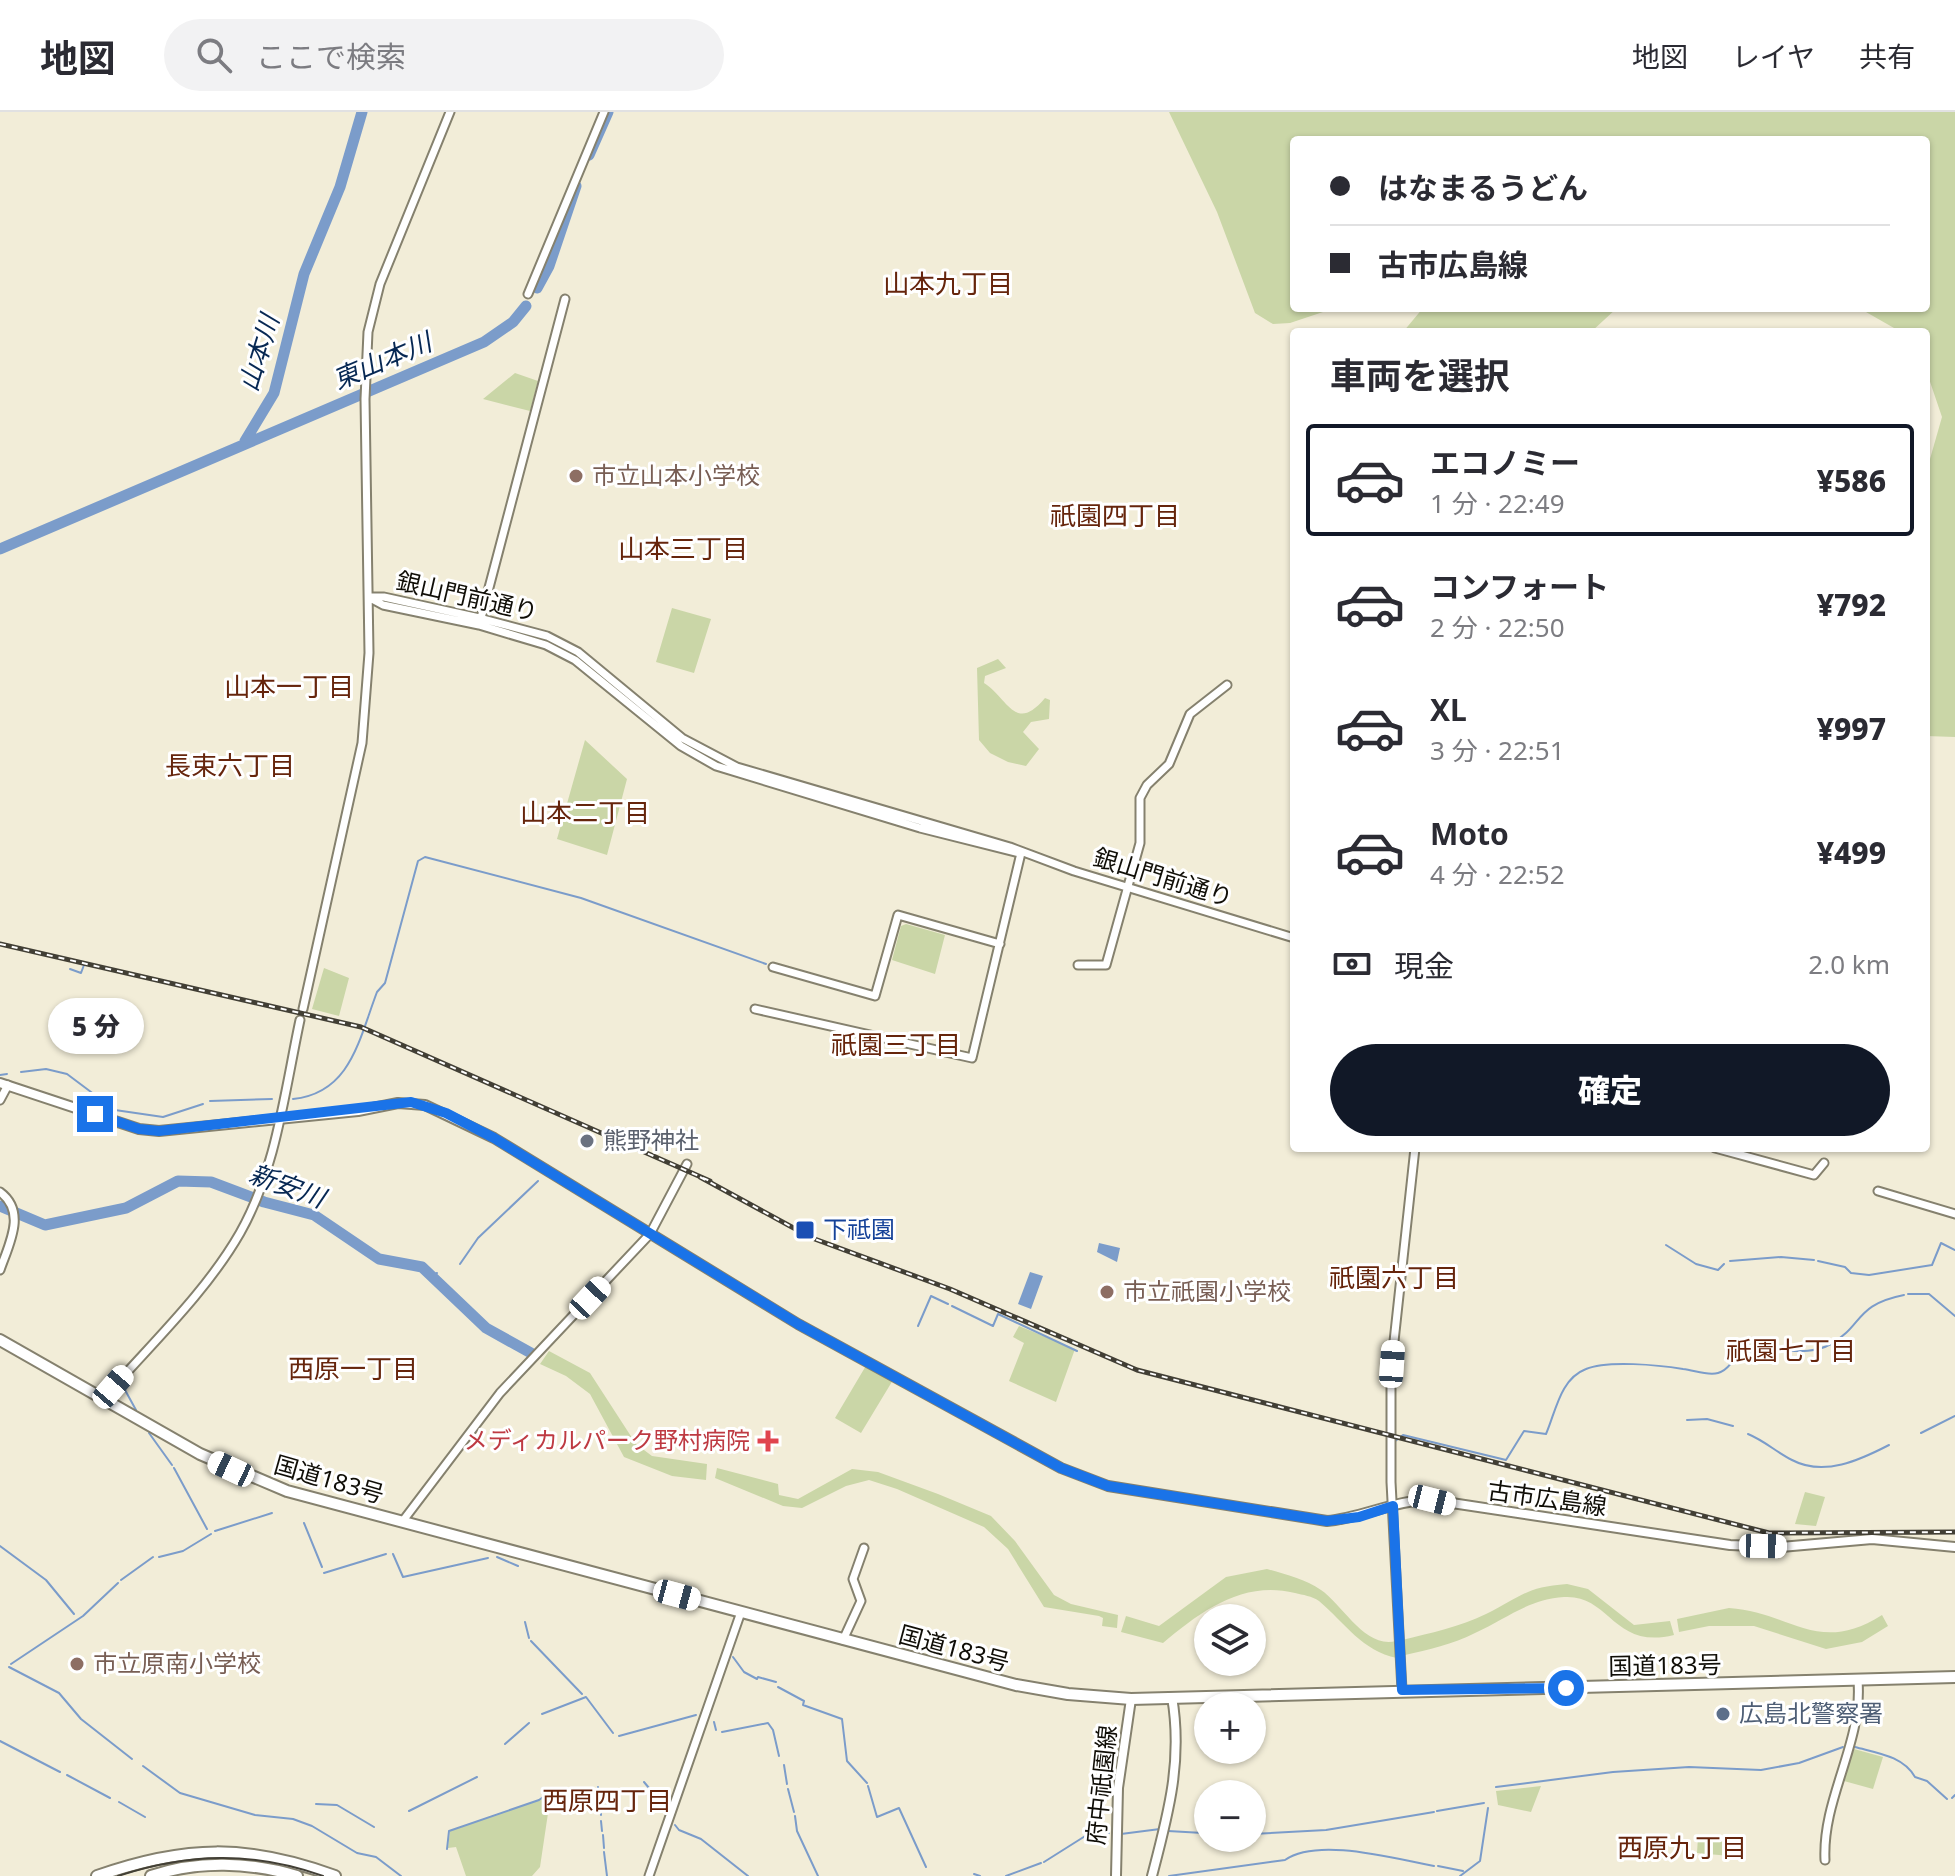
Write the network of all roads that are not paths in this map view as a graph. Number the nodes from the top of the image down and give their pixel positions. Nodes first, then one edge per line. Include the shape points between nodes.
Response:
1 (450, 112) edge
2 (604, 112) edge
3 (528, 294) dead end
4 (565, 299) dead end
5 (369, 597) junction
6 (481, 618) junction
7 (1227, 685) dead end
8 (1021, 853) junction
9 (1130, 889) junction
10 (1290, 937) edge
11 (1000, 944) junction
12 (1078, 965) dead end
13 (773, 967) dead end
14 (303, 1009) dead end
15 (755, 1009) dead end
16 (300, 1020) dead end
17 (4, 1084) edge
18 (0, 1100) edge
19 (278, 1120) junction
20 (1415, 1152) edge
21 (1730, 1152) edge
22 (1824, 1163) dead end
23 (687, 1164) dead end
24 (1878, 1191) dead end
25 (0, 1192) edge
26 (1955, 1214) edge
27 (650, 1234) junction
28 (0, 1270) edge
29 (0, 1340) edge
30 (103, 1399) junction
31 (1393, 1506) junction
32 (402, 1522) junction
33 (1955, 1547) edge
34 (864, 1548) dead end
35 (741, 1612) junction
36 (843, 1640) junction
37 (1955, 1677) edge
38 (1858, 1681) junction
39 (1402, 1690) junction
40 (1172, 1697) junction
41 (1131, 1699) junction
42 (1825, 1860) dead end
43 (97, 1876) edge
44 (151, 1876) edge
45 (297, 1876) edge
46 (335, 1876) edge
47 (649, 1876) edge
48 (1116, 1876) edge
49 (1152, 1876) edge

1 - 5 street via 380,284 368,332
2 - 3 street
4 - 6 street
5 - 6 street, 銀山門前通り
5 - 8 street, 銀山門前通り via 383,605 546,645 575,660 681,746 716,766
5 - 14 street via 362,743
6 - 8 street, 銀山門前通り via 519,626 578,652 682,738 717,759
7 - 9 street via 1190,714 1169,764 1140,798 1140,843
8 - 9 street, 銀山門前通り
8 - 11 street
9 - 10 street, 銀山門前通り
9 - 12 street via 1106,965
11 - 13 street via 898,915 875,996
11 - 15 street via 972,1058
16 - 19 street
17 - 18 street
17 - 19 main road, 古市広島線 via 139,1129
19 - 27 main road, 古市広島線 via 419,1103 494,1138
19 - 30 street via 257,1194 219,1265
20 - 31 street via 1392,1354
21 - 22 street via 1814,1175
23 - 27 street
24 - 26 street
25 - 28 street via 13,1207 15,1220
27 - 31 main road, 古市広島線 via 798,1324 1088,1479 1327,1521
27 - 32 street via 500,1393
29 - 30 highway, 国道183号
30 - 32 highway, 国道183号 via 247,1476
31 - 33 main road, 古市広島線 via 1432,1500 1730,1545 1781,1547 1872,1539
31 - 39 street
32 - 35 highway, 国道183号
34 - 36 street via 853,1579 861,1601
35 - 36 highway, 国道183号
35 - 47 street
36 - 41 highway, 国道183号 via 1016,1685
37 - 38 highway, 国道183号
38 - 39 highway, 国道183号
38 - 42 street via 1859,1713 1830,1811
39 - 40 highway, 国道183号
40 - 41 highway, 国道183号
40 - 49 main road via 1176,1778
41 - 48 main road, 府中祇園線 via 1118,1788
43 - 46 highway via 163,1856 205,1851 276,1856
44 - 45 highway via 206,1866 246,1866

